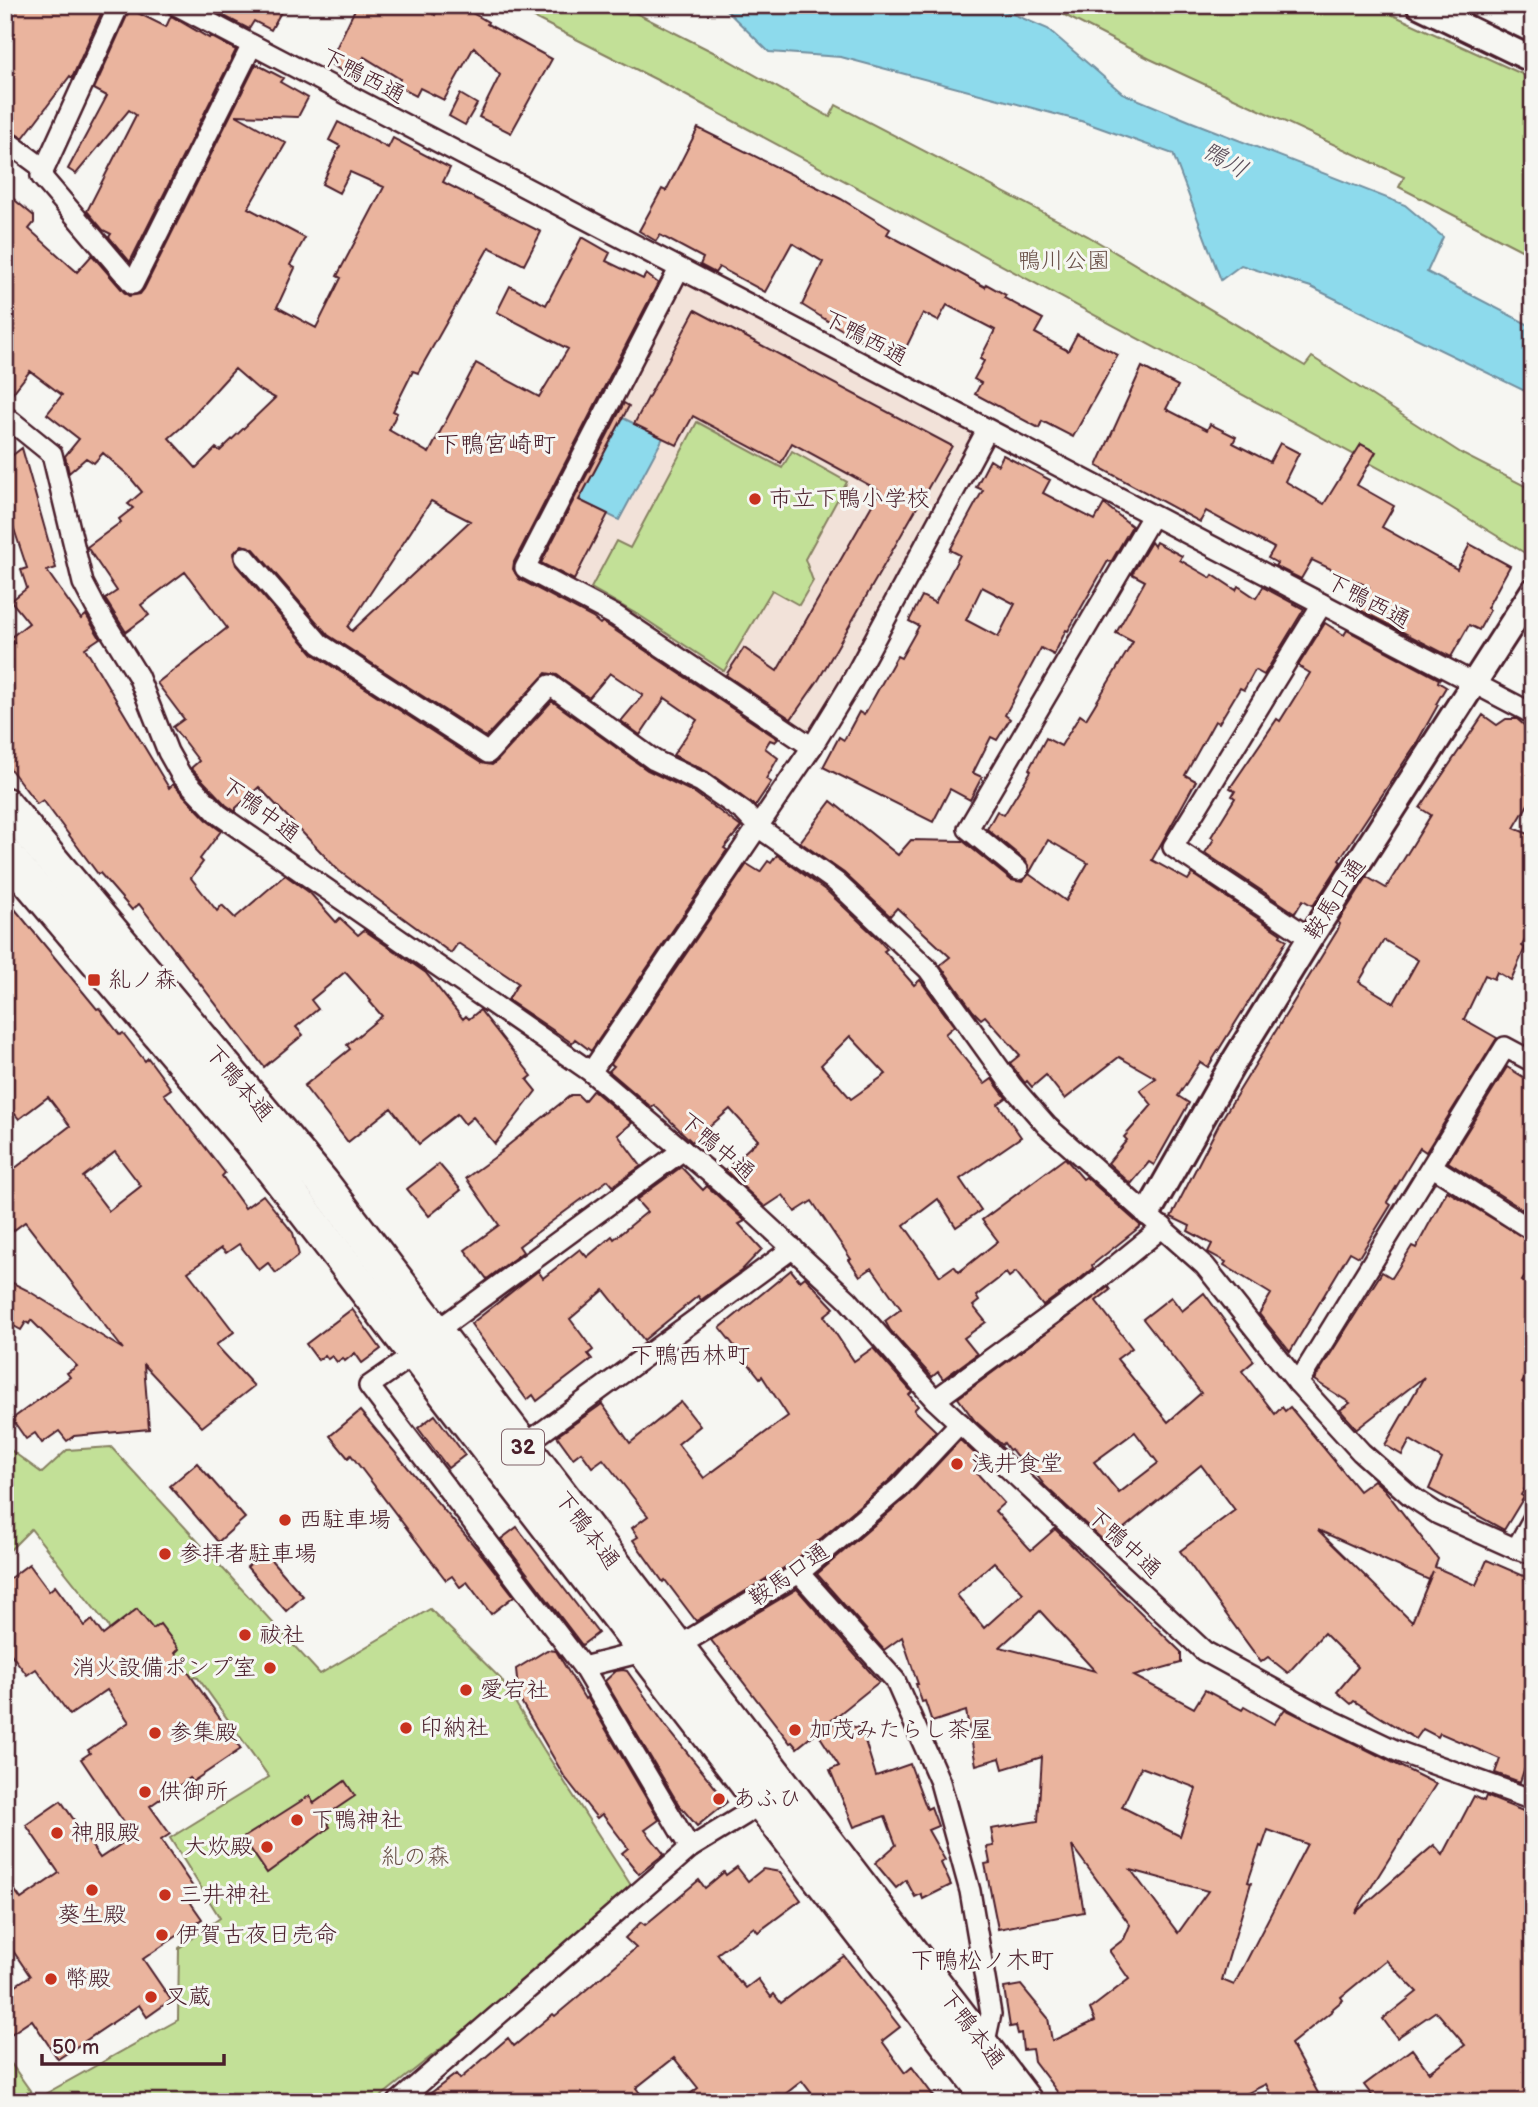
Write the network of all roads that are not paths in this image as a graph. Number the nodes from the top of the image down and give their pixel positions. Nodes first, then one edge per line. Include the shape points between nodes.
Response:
1 (119, 5) edge
2 (176, 5) edge
3 (1419, 5) edge
4 (252, 45) junction
5 (1533, 61) edge
6 (5, 140) edge
7 (43, 168) junction
8 (679, 269) junction
9 (5, 416) edge
10 (987, 430) junction
11 (1152, 516) junction
12 (245, 557) dead end
13 (1533, 591) edge
14 (1322, 604) junction
15 (1475, 684) junction
16 (1533, 714) edge
17 (813, 747) junction
18 (5, 804) edge
19 (758, 827) junction
20 (5, 853) edge
21 (1018, 870) dead end
22 (1310, 938) junction
23 (1533, 1062) edge
24 (591, 1072) junction
25 (683, 1150) junction
26 (1433, 1167) junction
27 (1155, 1220) junction
28 (1533, 1231) edge
29 (793, 1248) junction
30 (425, 1343) junction
31 (1298, 1383) junction
32 (935, 1401) junction
33 (960, 1423) junction
34 (523, 1446) junction
35 (1533, 1519) edge
36 (1524, 1551) edge
37 (799, 1573) junction
38 (677, 1647) junction
39 (646, 1651) junction
40 (583, 1667) junction
41 (772, 1793) junction
42 (1533, 1800) edge
43 (690, 1848) junction
44 (973, 2054) junction
45 (410, 2098) edge
46 (992, 2102) edge
47 (1026, 2102) edge

1 - 7 street
2 - 4 street, 下鴨西通
3 - 5 street
4 - 7 street via 133,284 41,176
4 - 8 street, 下鴨西通
6 - 7 street
8 - 10 street, 下鴨西通
8 - 17 street via 525,568 616,616
9 - 24 street, 下鴨中通 via 52,454 83,583 138,677 181,775 218,814
10 - 11 street, 下鴨西通
10 - 17 street
11 - 14 street, 下鴨西通
11 - 21 street via 968,829
12 - 19 street via 320,644 488,753 550,685 654,760 701,782
13 - 15 street, 鞍馬口通
14 - 15 street, 下鴨西通
14 - 22 street via 1173,847
15 - 16 street, 下鴨西通
15 - 22 street, 鞍馬口通
17 - 19 street
18 - 30 main road, 下鴨本通 / 32 via 322,1182
19 - 24 street
19 - 27 street via 836,882 928,969 1012,1086 1047,1126
20 - 30 main road, 下鴨本通 / 32
22 - 27 street, 鞍馬口通 via 1235,1060
23 - 26 street via 1505,1048
24 - 25 street, 下鴨中通
25 - 29 street, 下鴨中通
25 - 30 street
26 - 28 street
26 - 31 street
27 - 31 street via 1205,1266
27 - 32 street, 鞍馬口通 via 1088,1288
29 - 32 street, 下鴨中通 via 848,1300
29 - 34 street
30 - 34 main road, 下鴨本通 / 32
30 - 39 main road, 下鴨本通 / 32
30 - 40 street via 369,1386
31 - 36 street via 1361,1452 1412,1497 1438,1514
32 - 33 street, 下鴨中通
33 - 37 street, 鞍馬口通 via 899,1488
33 - 42 street, 下鴨中通 via 1204,1651 1397,1751
34 - 38 main road, 下鴨本通 / 32
35 - 36 street
37 - 38 street, 鞍馬口通
37 - 44 street via 895,1680 940,1782 970,1891 992,2014
38 - 39 street, 鞍馬口通
38 - 41 main road, 下鴨本通 / 32
39 - 40 street, 鞍馬口通
39 - 41 main road, 下鴨本通 / 32
40 - 43 street
41 - 43 street
41 - 44 main road, 下鴨本通 / 32
43 - 45 street
44 - 46 main road, 下鴨本通 / 32
44 - 47 main road, 下鴨本通 / 32

